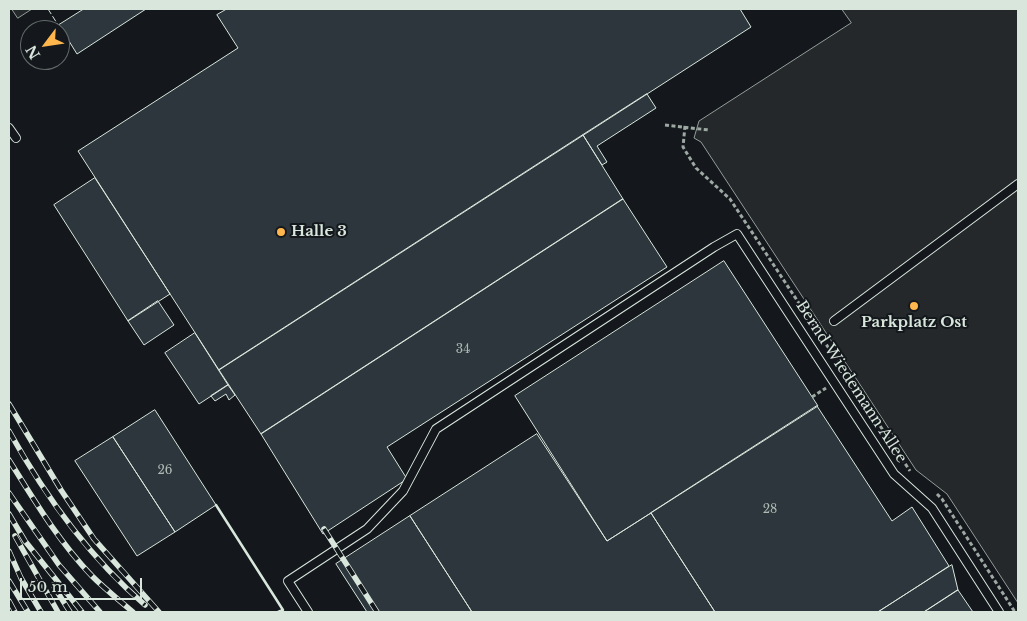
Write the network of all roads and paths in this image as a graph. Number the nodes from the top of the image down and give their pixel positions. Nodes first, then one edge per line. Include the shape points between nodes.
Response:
1 (665, 125) dead end
2 (685, 126) junction
3 (9, 128) edge
4 (709, 130) dead end
5 (16, 138) dead end
6 (1018, 184) edge
7 (834, 321) dead end
8 (917, 477) dead end
9 (930, 488) dead end
10 (308, 612) edge
11 (999, 612) edge
12 (1015, 612) edge

1 - 2 path
2 - 4 path
2 - 8 path via 683,147 696,168 730,198 905,464
3 - 5 lane
6 - 7 lane
9 - 12 path via 942,499
10 - 11 lane, Bernd Wiedemann Allee via 288,581 368,529 403,491 436,429 737,234 894,474 932,508

